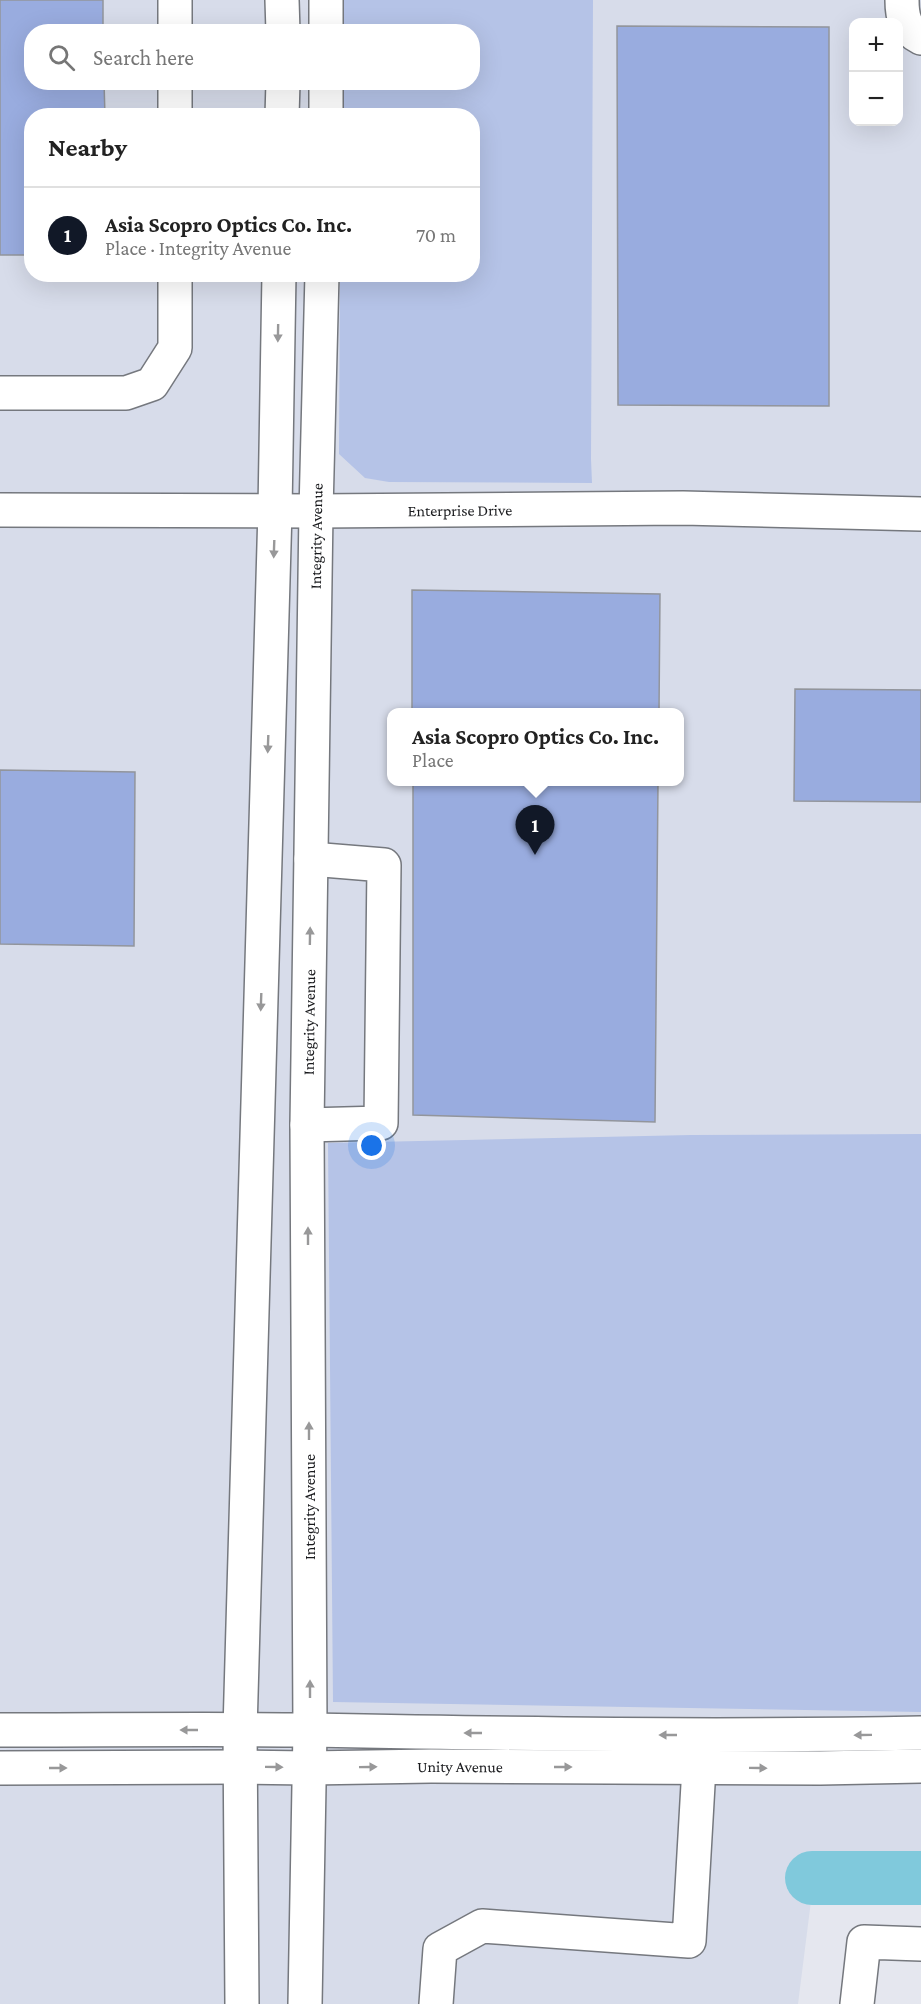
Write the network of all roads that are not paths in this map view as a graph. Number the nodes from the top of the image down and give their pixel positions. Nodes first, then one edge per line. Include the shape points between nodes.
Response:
1 (175, 0) edge
2 (282, 0) edge
3 (326, 0) edge
4 (902, 0) edge
5 (175, 24) edge
6 (283, 24) edge
7 (326, 24) edge
8 (921, 38) edge
9 (175, 90) edge
10 (283, 90) edge
11 (326, 90) edge
12 (175, 108) edge
13 (282, 108) edge
14 (326, 108) edge
15 (175, 282) edge
16 (279, 282) edge
17 (322, 282) edge
18 (0, 393) edge
19 (0, 510) edge
20 (275, 510) junction
21 (316, 511) junction
22 (921, 514) edge
23 (311, 859) junction
24 (307, 1125) junction
25 (0, 1730) edge
26 (240, 1730) junction
27 (310, 1730) junction
28 (921, 1733) edge
29 (921, 1766) edge
30 (239, 1767) junction
31 (699, 1767) junction
32 (0, 1768) edge
33 (309, 1768) junction
34 (852, 1768) junction
35 (921, 1787) edge
36 (921, 1944) edge
37 (242, 2004) edge
38 (305, 2004) edge
39 (436, 2004) edge
40 (857, 2004) edge

1 - 5 street
2 - 6 street
3 - 7 street
4 - 8 street via 902,13 910,32
9 - 12 street
10 - 13 street
11 - 14 street
15 - 18 street via 175,348 152,384 126,393
16 -> 20 street
17 - 21 street, Integrity Avenue
19 - 20 street, Enterprise Drive
20 - 21 street, Enterprise Drive
20 -> 26 street
21 - 22 street, Enterprise Drive via 683,508
21 - 23 street, Integrity Avenue
24 -> 23 street, Integrity Avenue
23 - 24 street via 384,865 381,1123
27 -> 24 street, Integrity Avenue
26 -> 25 street, Unity Avenue
26 - 27 street, Unity Avenue
26 - 30 street
28 -> 27 street, Unity Avenue via 668,1735
27 - 33 street, Integrity Avenue
29 - 34 street, Unity Avenue
32 -> 30 street, Unity Avenue
30 -> 33 street, Unity Avenue
30 - 37 street
33 -> 31 street, Unity Avenue
31 -> 34 street, Unity Avenue
31 - 39 street via 689,1941 482,1926 440,1948
33 - 38 street, Integrity Avenue
34 - 35 street via 873,1786
36 - 40 street via 864,1942

